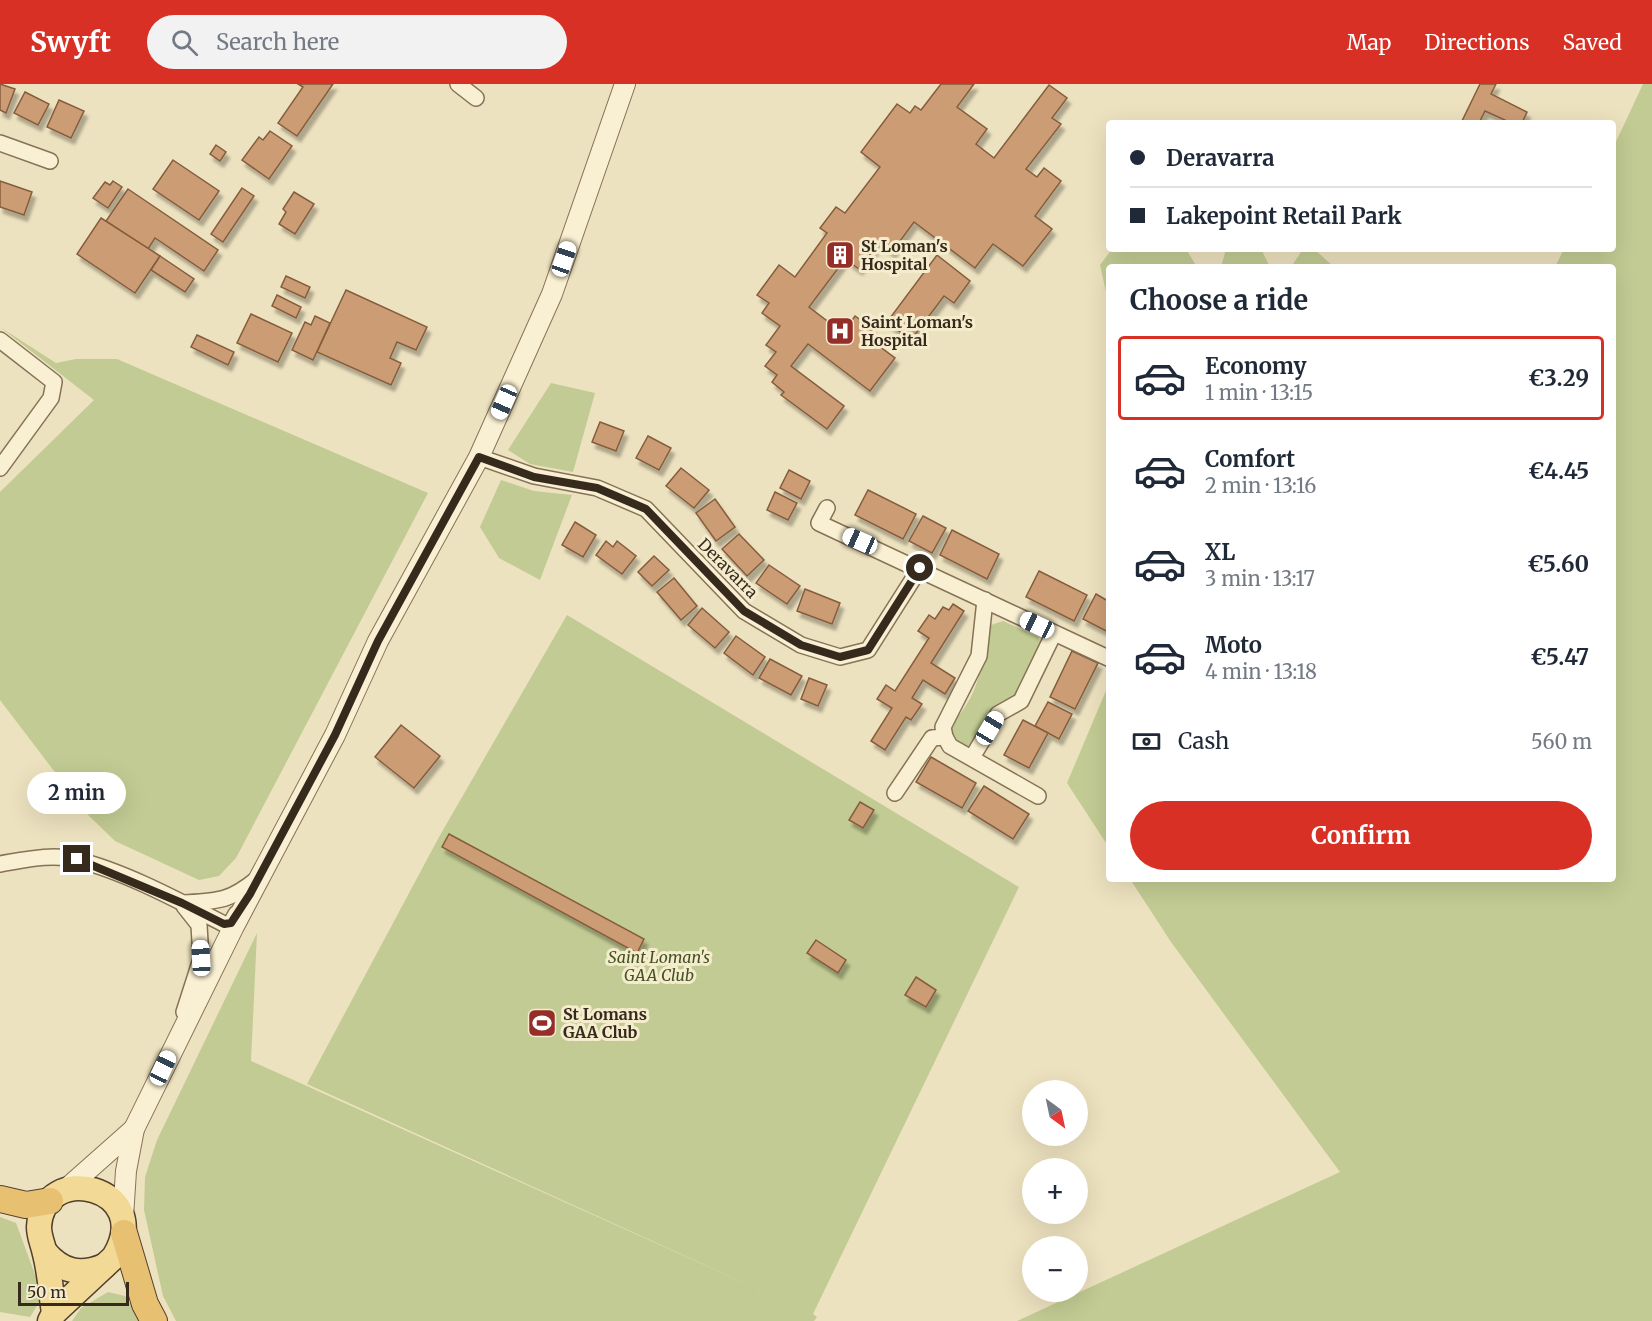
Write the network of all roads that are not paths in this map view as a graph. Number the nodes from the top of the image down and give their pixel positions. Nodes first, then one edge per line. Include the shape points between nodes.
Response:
1 (458, 84) edge
2 (626, 84) edge
3 (476, 98) dead end
4 (0, 143) edge
5 (50, 161) dead end
6 (0, 340) edge
7 (479, 457) junction
8 (0, 468) edge
9 (827, 508) dead end
10 (920, 568) junction
11 (985, 600) junction
12 (1054, 633) junction
13 (1106, 657) edge
14 (945, 737) junction
15 (973, 756) junction
16 (896, 793) dead end
17 (1038, 796) dead end
18 (0, 864) edge
19 (260, 877) junction
20 (250, 894) junction
21 (182, 903) junction
22 (173, 1048) junction
23 (134, 1129) junction
24 (57, 1196) junction
25 (0, 1199) edge
26 (124, 1225) junction
27 (45, 1252) junction
28 (104, 1266) junction
29 (52, 1317) edge
30 (154, 1321) edge

1 - 3 street
2 - 7 street via 552,294
4 - 5 street
6 - 8 street via 54,382 51,398
7 - 10 street, Deravarra via 534,477 597,488 646,509 744,611 801,645 840,657 868,650
7 - 19 street via 378,641 335,735
9 - 10 street via 819,523
10 - 11 street
11 - 12 street
11 - 14 street via 979,656 943,727
12 - 13 street
12 - 15 street via 1021,701 998,714
14 - 15 street via 950,746
14 - 16 street via 932,738
15 - 17 street
18 - 21 street via 27,859 77,859
19 - 20 street
19 - 21 street via 220,901
20 - 21 street via 228,925
20 - 22 street
21 - 22 street via 199,925 201,958
22 - 23 street
23 - 24 street
23 - 26 street via 126,1172
24 - 25 highway via 26,1205
24 - 26 main road via 78,1187 92,1188 116,1204
24 - 27 main road via 42,1212 39,1226
26 - 28 main road via 114,1257
26 - 30 highway via 145,1304
27 - 28 main road via 65,1269 78,1272
27 - 29 main road
28 - 29 main road

